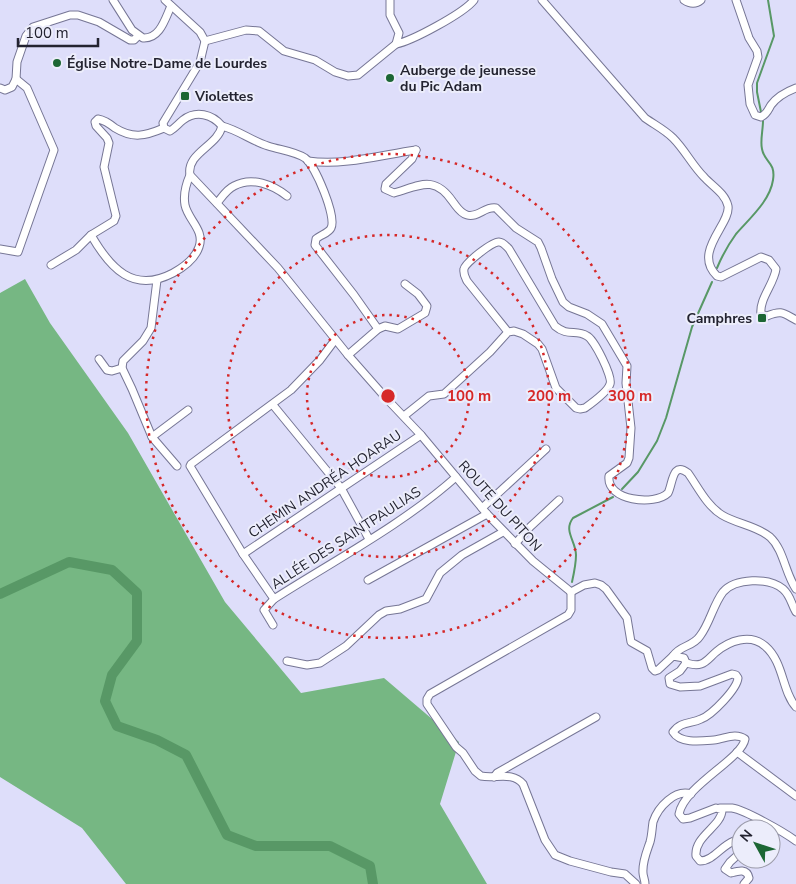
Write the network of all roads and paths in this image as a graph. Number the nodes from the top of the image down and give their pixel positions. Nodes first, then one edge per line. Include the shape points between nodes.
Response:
1 (113, 0) edge
2 (390, 0) edge
3 (474, 0) edge
4 (542, 0) edge
5 (684, 0) edge
6 (701, 0) edge
7 (736, 0) edge
8 (168, 3) edge
9 (138, 36) junction
10 (205, 41) junction
11 (396, 44) junction
12 (16, 79) junction
13 (0, 88) edge
14 (796, 88) edge
15 (222, 126) junction
16 (164, 128) junction
17 (308, 161) junction
18 (190, 175) junction
19 (287, 196) dead end
20 (217, 203) junction
21 (91, 235) junction
22 (0, 249) edge
23 (51, 265) dead end
24 (157, 280) junction
25 (405, 284) dead end
26 (796, 320) edge
27 (378, 329) junction
28 (508, 332) junction
29 (335, 340) junction
30 (348, 355) junction
31 (99, 359) dead end
32 (122, 368) junction
33 (273, 405) junction
34 (188, 410) dead end
35 (404, 416) junction
36 (421, 435) junction
37 (152, 437) junction
38 (546, 449) dead end
39 (177, 466) dead end
40 (456, 477) junction
41 (341, 488) junction
42 (559, 500) dead end
43 (482, 508) junction
44 (487, 514) junction
45 (503, 532) junction
46 (369, 539) junction
47 (515, 544) junction
48 (243, 554) junction
49 (368, 580) dead end
50 (796, 589) edge
51 (571, 592) junction
52 (274, 598) junction
53 (796, 612) edge
54 (273, 625) dead end
55 (673, 656) junction
56 (287, 662) dead end
57 (686, 663) junction
58 (796, 707) edge
59 (596, 717) dead end
60 (737, 752) junction
61 (493, 777) junction
62 (691, 794) junction
63 (796, 796) edge
64 (720, 808) junction
65 (796, 841) edge
66 (731, 843) edge
67 (731, 861) edge
68 (636, 884) edge
69 (646, 884) edge
70 (744, 884) edge

1 - 9 street
2 - 11 street via 390,15 399,33
3 - 11 street via 422,33
4 - 26 street via 645,118 674,138 704,178 722,195 728,212 712,244 710,267 713,272 721,276 760,257 769,260 776,269 775,276 760,308 761,314 785,312
5 - 6 street via 695,4
7 - 14 street via 758,56 748,85 755,115 761,117 766,114 780,96
8 - 9 street via 160,29 146,38
8 - 10 street via 200,32
9 - 12 street via 130,40 99,22 78,15 33,28 26,36 17,62
10 - 11 street via 246,30 260,31 284,51 315,60 348,76 358,75
10 - 16 street via 200,62 163,123
12 - 13 street via 12,87
12 - 22 street via 27,88 54,150 18,252
15 - 16 street via 214,118 198,114 189,116 170,131
15 - 17 street via 267,146 295,153
15 - 18 street via 217,137 194,160
16 - 21 street via 137,136 125,134 103,120 95,122 107,138 104,167 116,216 114,221
17 - 27 street via 329,204 332,223 330,230 316,239 315,245
17 - 50 street via 339,162 416,150 385,189 394,193 418,184 436,186 468,216 496,208 516,228 533,238 540,245 563,302 602,324 628,368 630,452 628,461 609,476 613,490 627,498 658,499 668,493 674,473 684,470 715,510 765,533 775,542
18 - 20 street, ROUTE DU PITON
18 - 24 street via 184,203 200,232 199,247 186,265
19 - 20 street via 272,186 254,182 236,185
20 - 29 street, ROUTE DU PITON via 278,268
21 - 23 street via 76,250
21 - 24 street via 109,262 123,274 133,280
24 - 32 street via 151,328 123,361
25 - 27 street via 427,306 425,313 398,329 385,326
27 - 30 street
28 - 28 street via 523,334 540,346 556,388 576,408 585,408 610,386 611,378 593,342 586,335 564,332 555,326 509,249 497,242 470,261 464,273
28 - 35 street via 449,390 430,396
29 - 30 street, ROUTE DU PITON
29 - 33 street via 292,390
30 - 35 street, ROUTE DU PITON
31 - 32 street via 108,370
32 - 37 street
33 - 41 street
33 - 48 street via 190,466
34 - 37 street
35 - 36 street, ROUTE DU PITON
36 - 40 street, ROUTE DU PITON
36 - 41 street, CHEMIN ANDRÉA HOARAU
37 - 39 street
38 - 43 street
40 - 43 street, ROUTE DU PITON
40 - 46 street, ALLÉE DES SAINTPAULIAS via 436,495
41 - 46 street
41 - 48 street, CHEMIN ANDRÉA HOARAU
42 - 47 street
43 - 44 street, ROUTE DU PITON
44 - 45 street, ROUTE DU PITON
44 - 49 street
45 - 47 street, ROUTE DU PITON
45 - 56 street via 462,555 440,573 426,599 379,615 332,656 320,663 307,665
46 - 52 street, ALLÉE DES SAINTPAULIAS
47 - 51 street, ROUTE DU PITON
48 - 52 street
51 - 55 street via 590,583 606,589 627,618 631,642 647,651 655,671
51 - 61 street via 568,614 427,698 456,747 475,771 481,776
52 - 54 street, ALLÉE DES SAINTPAULIAS via 264,610
53 - 55 street via 790,597 777,585 764,581 738,583 728,587 718,599 695,642 680,648
55 - 57 street via 684,658
57 - 58 street via 701,664 733,642 756,640 774,658
57 - 60 street via 680,672 669,678 670,684 700,686 732,674 738,678 738,684 707,716 683,724 673,732 681,740 743,737 745,742
59 - 61 street
60 - 62 street
60 - 63 street
61 - 68 street via 511,776 523,784 545,840 555,855 625,874
62 - 64 street via 680,807 679,814 683,819
62 - 69 street via 678,794 664,804 654,821 644,858
64 - 65 street via 743,812
64 - 66 street via 722,815 696,848 697,859 709,860
67 - 70 street via 725,869 731,873 746,872 749,878

